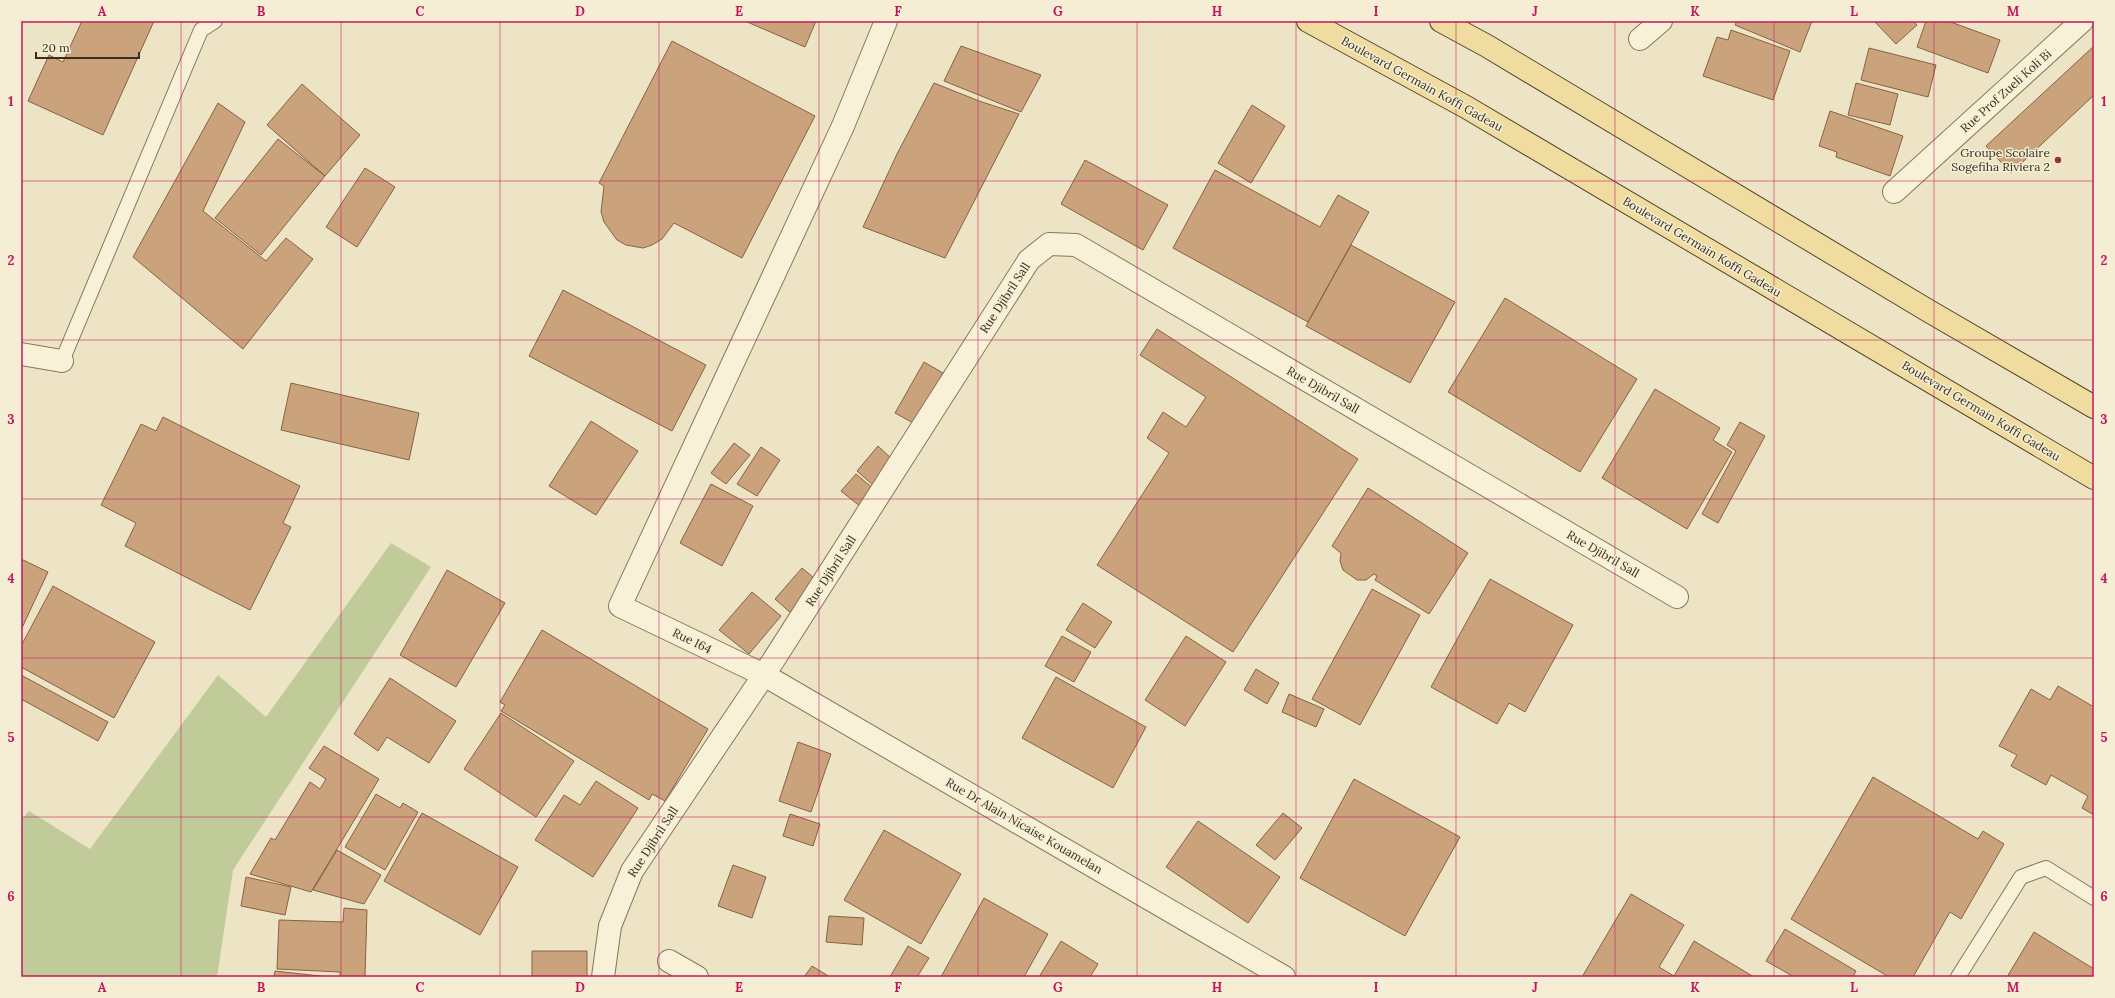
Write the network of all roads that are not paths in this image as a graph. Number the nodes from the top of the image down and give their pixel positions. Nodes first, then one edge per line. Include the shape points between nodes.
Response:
1 (215, 21) edge
2 (886, 21) edge
3 (1308, 21) edge
4 (1441, 21) edge
5 (1661, 21) edge
6 (2082, 21) edge
7 (1640, 39) dead end
8 (1894, 192) dead end
9 (21, 354) edge
10 (62, 362) joint
11 (2094, 407) edge
12 (2094, 478) edge
13 (1677, 597) dead end
14 (764, 675) junction
15 (2094, 898) edge
16 (670, 961) dead end
17 (603, 977) edge
18 (697, 977) edge
19 (1284, 977) edge
20 (1958, 977) edge

1 - 10 lane via 202,30
2 - 14 street, Rue I64 via 843,126 620,606
3 - 12 main road, Boulevard Germain Koffi Gadeau via 1466,107
4 - 11 main road via 1488,46 1920,306
5 - 7 street
6 - 8 street, Rue Prof Zueli Koli Bi
9 - 10 street
13 - 14 street, Rue Djibril Sall via 1076,245 1049,244 1029,260
14 - 17 street, Rue Djibril Sall via 632,871 610,926
14 - 19 street, Rue Dr Alain Nicaise Kouamelan
15 - 20 lane via 2046,868 2021,877
16 - 18 street

